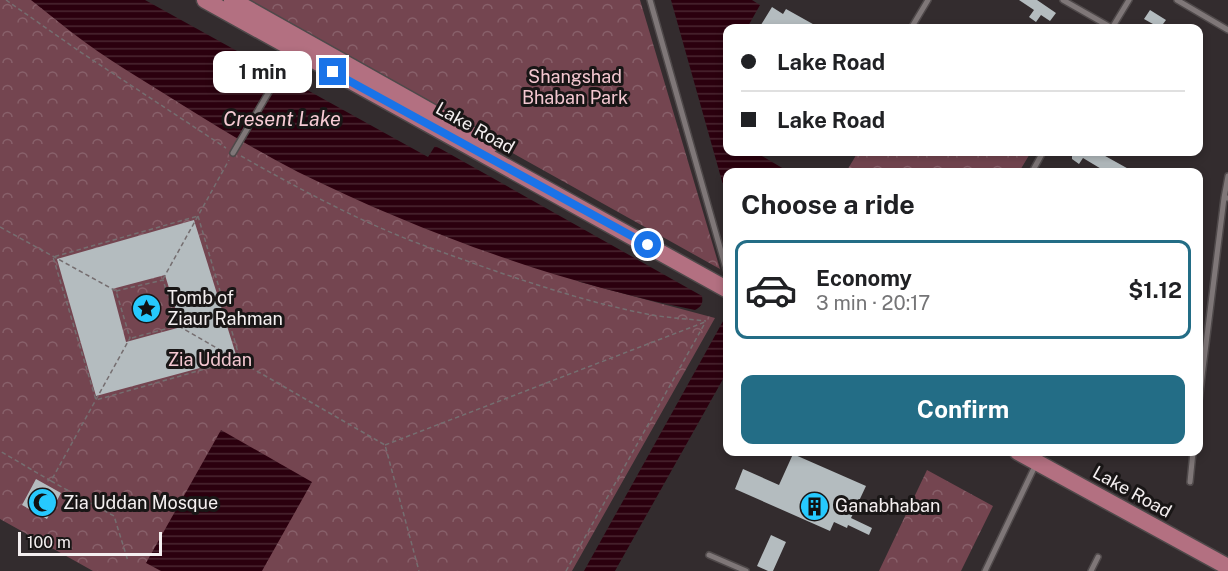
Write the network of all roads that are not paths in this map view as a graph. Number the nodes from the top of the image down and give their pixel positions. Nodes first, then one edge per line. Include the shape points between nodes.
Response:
1 (205, 0) edge
2 (232, 0) edge
3 (650, 0) edge
4 (928, 0) edge
5 (1063, 0) edge
6 (1129, 0) edge
7 (1177, 0) edge
8 (914, 24) edge
9 (1105, 24) edge
10 (1114, 24) edge
11 (1228, 30) edge
12 (293, 50) junction
13 (233, 153) road end
14 (1228, 176) edge
15 (1226, 198) edge
16 (723, 259) edge
17 (723, 274) edge
18 (723, 287) edge
19 (1203, 372) edge
20 (1193, 456) edge
21 (1036, 457) edge
22 (1190, 482) dead end
23 (709, 555) dead end
24 (1098, 557) dead end
25 (1228, 560) edge
26 (1228, 567) edge
27 (746, 571) edge
28 (985, 571) edge
29 (1091, 571) edge

1 - 12 main road, Lake Road
2 - 17 main road
3 - 16 lane
4 - 8 lane
5 - 9 lane
6 - 10 lane
7 - 11 lane
12 - 13 lane
12 - 18 main road, Lake Road
14 - 15 lane
15 - 19 lane
20 - 22 lane
21 - 25 main road
21 - 26 main road, Lake Road
21 - 28 lane
23 - 27 lane
24 - 29 lane

